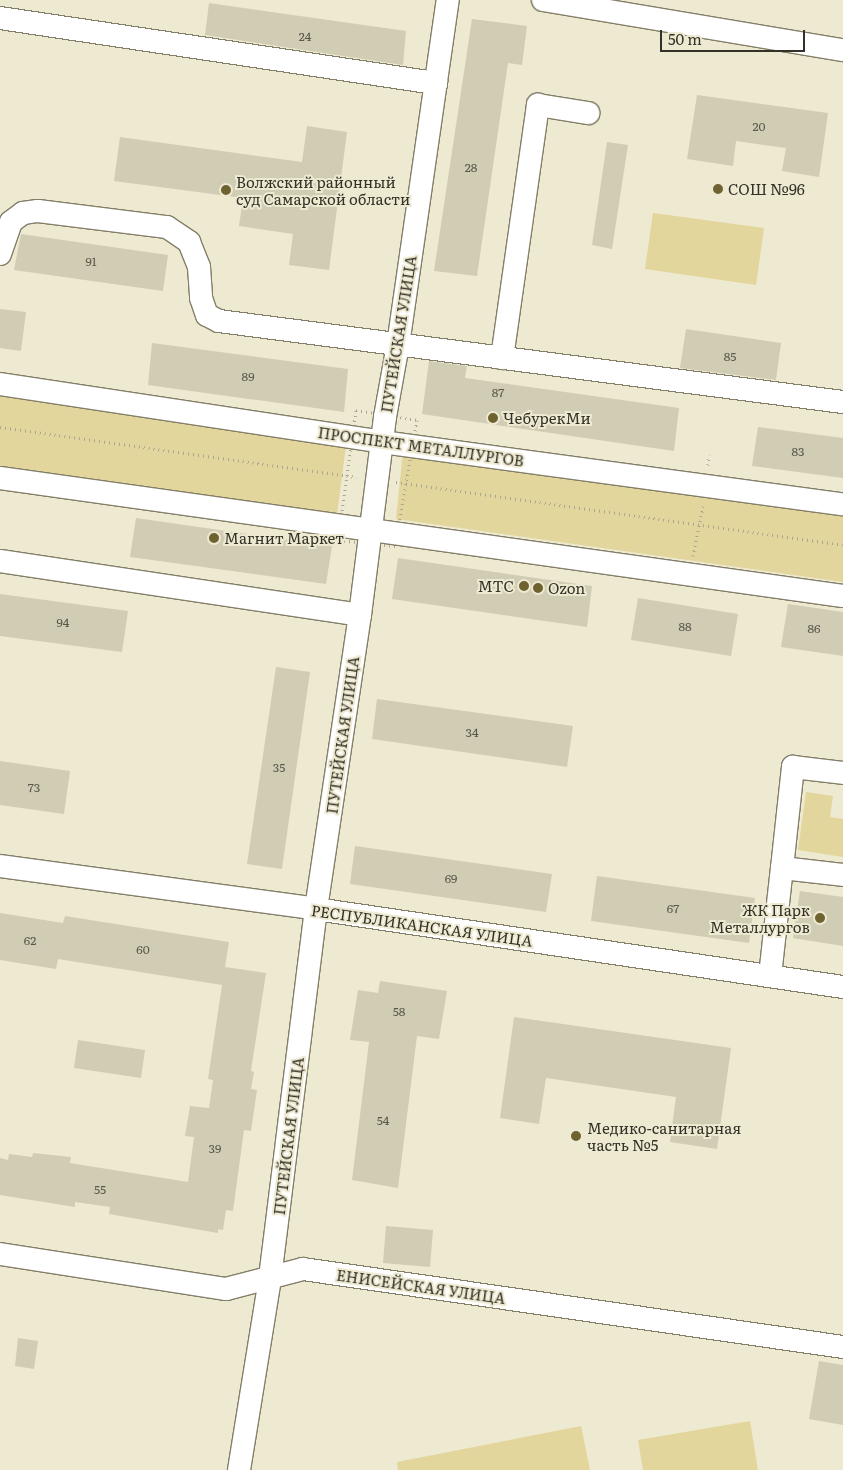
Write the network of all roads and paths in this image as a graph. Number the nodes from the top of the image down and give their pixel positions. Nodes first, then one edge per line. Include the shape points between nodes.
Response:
1 (448, 0) edge
2 (543, 0) edge
3 (577, 3) edge
4 (0, 18) edge
5 (843, 50) edge
6 (436, 83) junction
7 (588, 113) dead end
8 (0, 254) edge
9 (398, 345) junction
10 (502, 358) junction
11 (0, 384) edge
12 (843, 402) edge
13 (356, 410) dead end
14 (417, 420) dead end
15 (0, 427) edge
16 (351, 437) junction
17 (382, 442) junction
18 (414, 446) junction
19 (709, 455) dead end
20 (347, 476) junction
21 (0, 478) edge
22 (377, 480) junction
23 (404, 484) junction
24 (707, 485) junction
25 (843, 504) edge
26 (700, 526) junction
27 (370, 530) junction
28 (339, 533) junction
29 (396, 540) junction
30 (843, 545) edge
31 (0, 561) edge
32 (689, 574) junction
33 (843, 596) edge
34 (360, 615) junction
35 (843, 773) edge
36 (0, 866) edge
37 (782, 868) junction
38 (843, 875) edge
39 (316, 909) junction
40 (770, 976) junction
41 (843, 987) edge
42 (0, 1254) edge
43 (270, 1278) junction
44 (843, 1346) edge
45 (239, 1470) edge

1 - 6 street, ПУТЕЙСКАЯ УЛИЦА
2 - 3 street
3 - 5 street
4 - 6 street
6 - 9 street, ПУТЕЙСКАЯ УЛИЦА
7 - 10 street via 538,105
8 - 9 street via 11,222 23,213 38,211 166,226 189,242 199,268 207,315 219,321
9 - 10 street
9 - 17 street, ПУТЕЙСКАЯ УЛИЦА
10 - 12 street
11 - 16 street, ПРОСПЕКТ МЕТАЛЛУРГОВ
13 - 16 path
14 - 18 path
15 - 20 path
16 - 17 street, ПРОСПЕКТ МЕТАЛЛУРГОВ
16 - 20 path
17 - 18 street, ПРОСПЕКТ МЕТАЛЛУРГОВ
17 - 22 street, ПУТЕЙСКАЯ УЛИЦА
18 - 23 path
18 - 24 street, ПРОСПЕКТ МЕТАЛЛУРГОВ
19 - 24 path
20 - 22 path
20 - 28 path
21 - 28 street
22 - 23 path
22 - 27 street, ПУТЕЙСКАЯ УЛИЦА
23 - 26 path
23 - 29 path
24 - 25 street, ПРОСПЕКТ МЕТАЛЛУРГОВ
24 - 26 path
26 - 30 path
26 - 32 path
27 - 28 street
27 - 29 street
27 - 34 street, ПУТЕЙСКАЯ УЛИЦА
29 - 32 street
31 - 34 street
32 - 33 street
34 - 39 street, ПУТЕЙСКАЯ УЛИЦА
35 - 37 street via 793,767
36 - 39 street, РЕСПУБЛИКАНСКАЯ УЛИЦА
37 - 38 street
37 - 40 street
39 - 40 street, РЕСПУБЛИКАНСКАЯ УЛИЦА
39 - 43 street, ПУТЕЙСКАЯ УЛИЦА
40 - 41 street, РЕСПУБЛИКАНСКАЯ УЛИЦА
42 - 43 street, ЕНИСЕЙСКАЯ УЛИЦА via 226,1289
43 - 44 street, ЕНИСЕЙСКАЯ УЛИЦА via 303,1269
43 - 45 street, ПУТЕЙСКАЯ УЛИЦА

